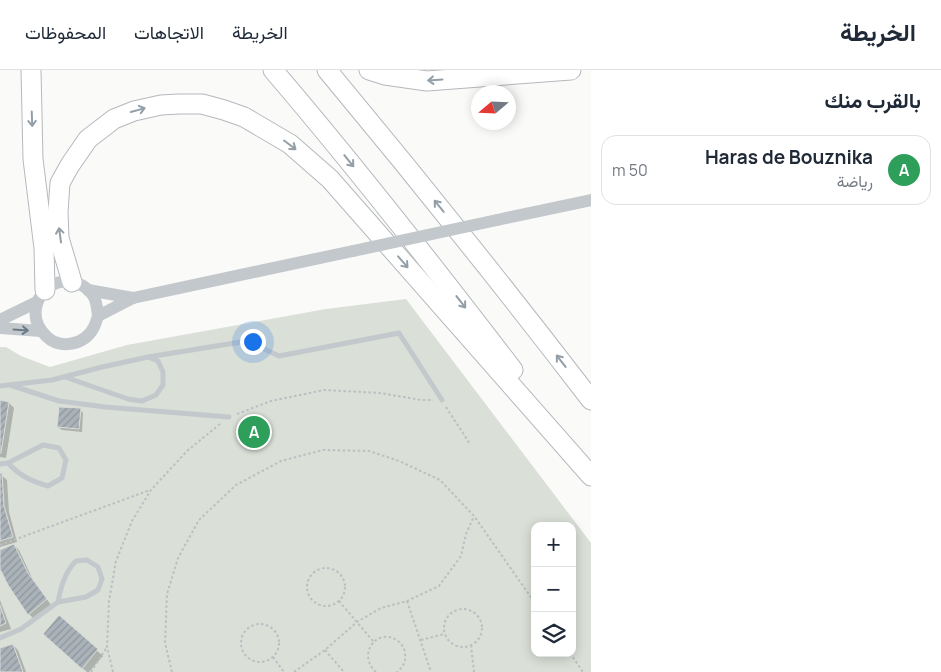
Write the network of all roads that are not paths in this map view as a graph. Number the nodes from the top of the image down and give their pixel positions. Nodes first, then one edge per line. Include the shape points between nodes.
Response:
1 (31, 70) edge
2 (273, 70) edge
3 (327, 70) edge
4 (369, 70) edge
5 (571, 70) edge
6 (591, 200) edge
7 (80, 286) junction
8 (41, 296) junction
9 (133, 298) junction
10 (98, 316) junction
11 (0, 320) edge
12 (0, 328) edge
13 (41, 331) junction
14 (148, 357) junction
15 (65, 377) junction
16 (10, 385) junction
17 (0, 386) edge
18 (442, 400) road end
19 (591, 400) edge
20 (229, 417) road end
21 (8, 463) junction
22 (0, 464) edge
23 (591, 471) edge
24 (591, 476) edge
25 (58, 602) junction
26 (0, 638) edge

1 -> 8 highway via 33,159 44,248
2 -> 23 highway via 426,257
19 -> 3 highway via 503,285
5 -> 4 highway via 427,80
6 - 9 street, bridge
7 - 8 street via 65,281 57,283
7 - 9 street
7 - 10 street via 94,298
7 -> 24 highway via 60,238 58,212 60,183 88,139 114,119 161,105 202,104 244,117 290,144 330,179
8 - 11 street
8 - 13 street via 35,312
9 - 10 street
10 - 13 street via 89,335 70,344 49,339
12 -> 13 street
14 - 15 lane
14 - 15 lane via 158,361 163,372 163,384 156,395 142,401
14 - 18 lane via 247,340 279,356 399,334
15 - 16 lane
16 - 17 lane
16 - 20 lane via 59,402
21 - 21 lane via 43,445 59,448 66,460 62,478 48,486 32,482
21 - 22 lane
25 - 25 lane via 86,597 98,590 102,579 98,567 87,560 76,561 69,568
25 - 26 lane via 21,629

